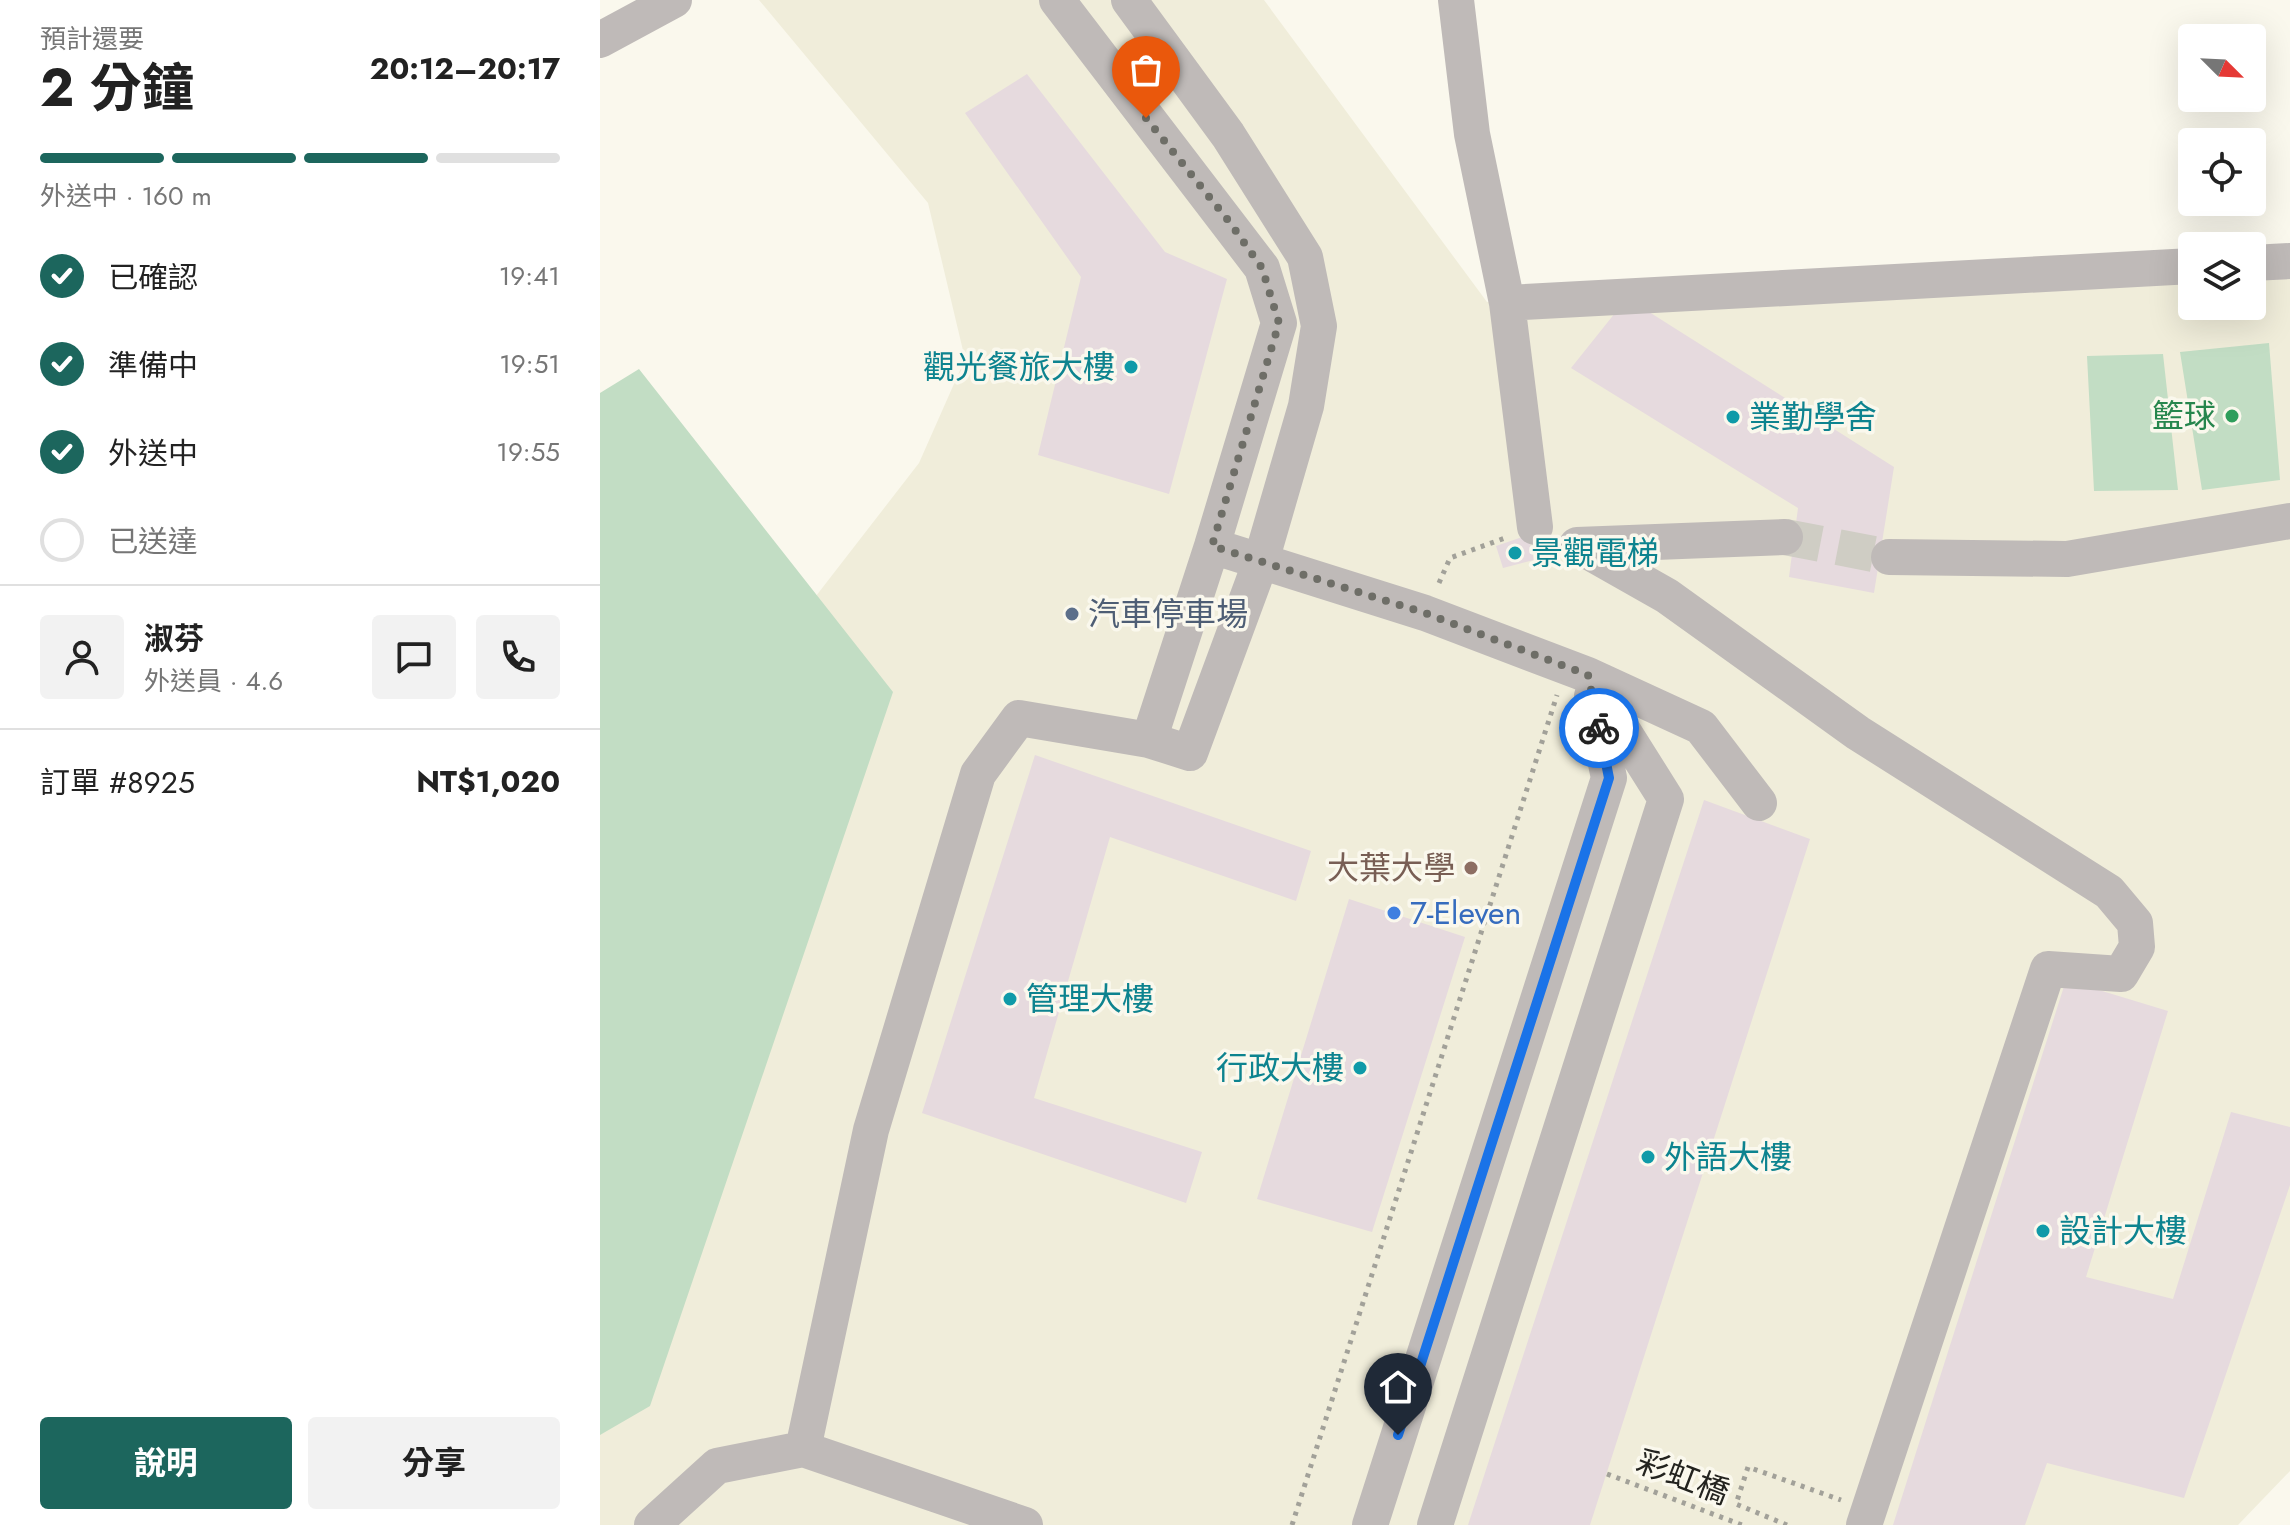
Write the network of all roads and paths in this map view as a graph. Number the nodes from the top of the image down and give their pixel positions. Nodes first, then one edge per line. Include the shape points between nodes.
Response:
1 (674, 0) edge
2 (1057, 0) edge
3 (1129, 0) edge
4 (1456, 0) edge
5 (600, 40) edge
6 (2290, 261) edge
7 (2266, 262) edge
8 (2178, 267) edge
9 (1507, 303) junction
10 (2290, 521) edge
11 (1535, 527) joint
12 (1785, 537) tunnel mouth
13 (1212, 546) junction
14 (1889, 557) tunnel mouth
15 (1261, 561) junction
16 (1425, 613) junction
17 (1577, 670) junction
18 (1149, 740) junction
19 (1759, 803) dead end
20 (803, 1449) junction
21 (1607, 1474) dead end
22 (1866, 1517) edge
23 (652, 1525) edge
24 (1025, 1525) edge
25 (1292, 1525) edge
26 (1370, 1525) edge
27 (1435, 1525) edge
28 (1742, 1525) edge
29 (1787, 1525) edge

1 - 5 street
2 - 13 street via 1262,268 1279,323
3 - 15 street via 1228,135 1305,257 1319,326 1306,406
4 - 9 street via 1472,134
6 - 7 street
8 - 9 street
9 - 11 street
10 - 14 street via 2067,559
11 - 16 path via 1450,558
12 - 22 street via 1577,545 1667,596 1858,733 2109,892 2135,923 2137,947 2121,974 2048,969
13 - 15 street
13 - 18 street
15 - 16 street
15 - 18 street via 1190,753
16 - 17 street
17 - 19 street via 1701,727
17 - 25 path
17 - 26 street via 1609,778
17 - 27 street via 1666,799
18 - 20 street via 1019,718 978,774 871,1130
20 - 23 street via 717,1466
20 - 24 street
21 - 28 path, 彩虹橋
22 - 29 path via 1748,1467 1736,1504

